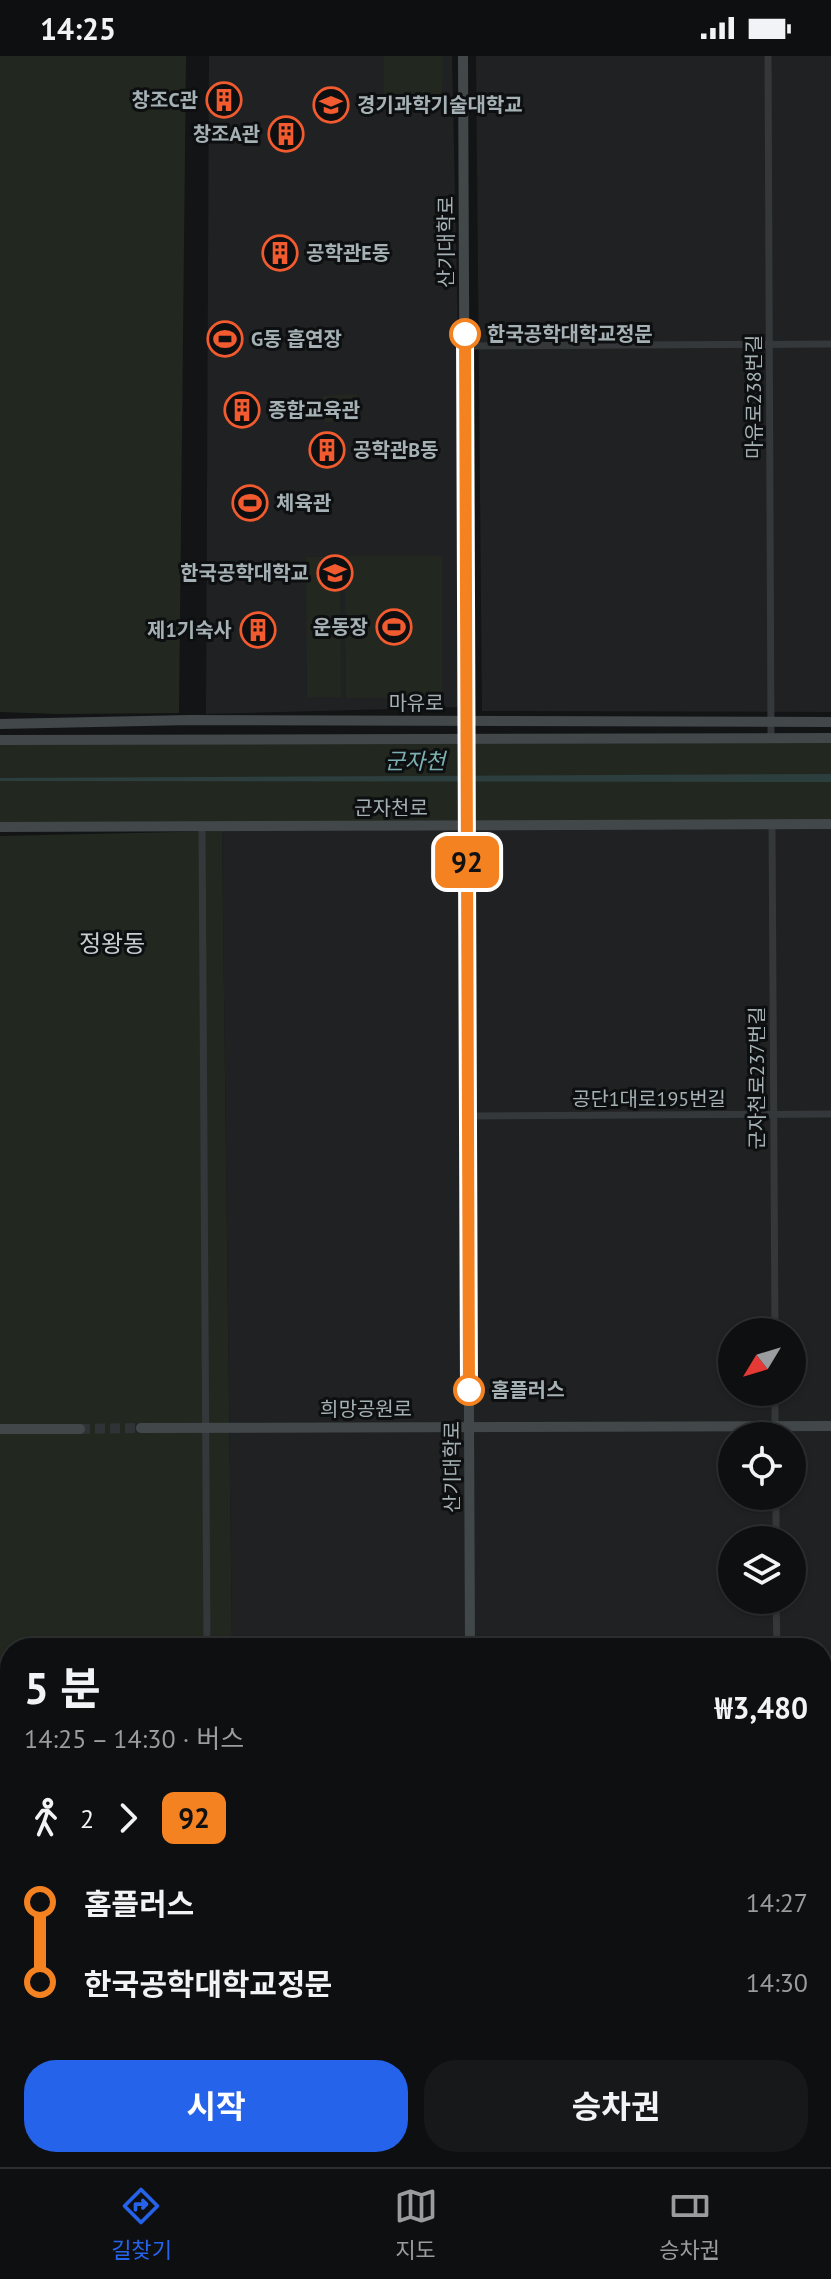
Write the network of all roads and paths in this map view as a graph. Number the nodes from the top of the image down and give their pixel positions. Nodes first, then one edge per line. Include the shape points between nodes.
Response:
1 (463, 56) edge
2 (768, 56) edge
3 (770, 344) junction
4 (831, 344) edge
5 (465, 346) junction
6 (466, 721) junction
7 (771, 722) junction
8 (831, 722) edge
9 (0, 724) edge
10 (466, 738) junction
11 (771, 738) junction
12 (831, 738) edge
13 (0, 740) edge
14 (831, 824) edge
15 (772, 825) junction
16 (202, 826) junction
17 (467, 826) junction
18 (0, 827) edge
19 (774, 1114) junction
20 (831, 1114) edge
21 (468, 1116) junction
22 (775, 1318) edge
23 (831, 1426) edge
24 (469, 1427) junction
25 (141, 1428) tunnel mouth
26 (206, 1428) junction
27 (806, 1428) edge
28 (0, 1429) edge
29 (80, 1429) tunnel mouth
30 (718, 1430) edge
31 (776, 1614) edge
32 (207, 1638) edge
33 (470, 1638) edge
34 (777, 1638) edge

1 - 5 street, 산기대학로
2 - 3 street, 마유로238번길
3 - 4 street
3 - 5 street
3 - 7 street, 마유로238번길
5 - 6 street, 산기대학로
6 - 7 street, 마유로
6 - 9 street, 마유로
6 - 10 street, 산기대학로
7 - 8 street, 마유로
7 - 11 street, 마유로238번길
10 - 11 street, 마유로
10 - 13 street, 마유로
10 - 17 street, 산기대학로
11 - 12 street, 마유로
14 - 15 street, 군자천로
15 - 17 street, 군자천로
15 - 19 street, 군자천로237번길
16 - 17 street, 군자천로
16 - 18 street, 군자천로
16 - 26 street
17 - 21 street, 산기대학로
19 - 20 street, 공단1대로195번길
19 - 21 street, 공단1대로195번길
19 - 22 street, 군자천로237번길
21 - 24 street, 산기대학로
23 - 27 street, 희망공원로
24 - 26 street, 희망공원로
24 - 30 street, 희망공원로
24 - 33 street, 산기대학로
25 - 26 street, 희망공원로
26 - 32 street
28 - 29 street
31 - 34 street

